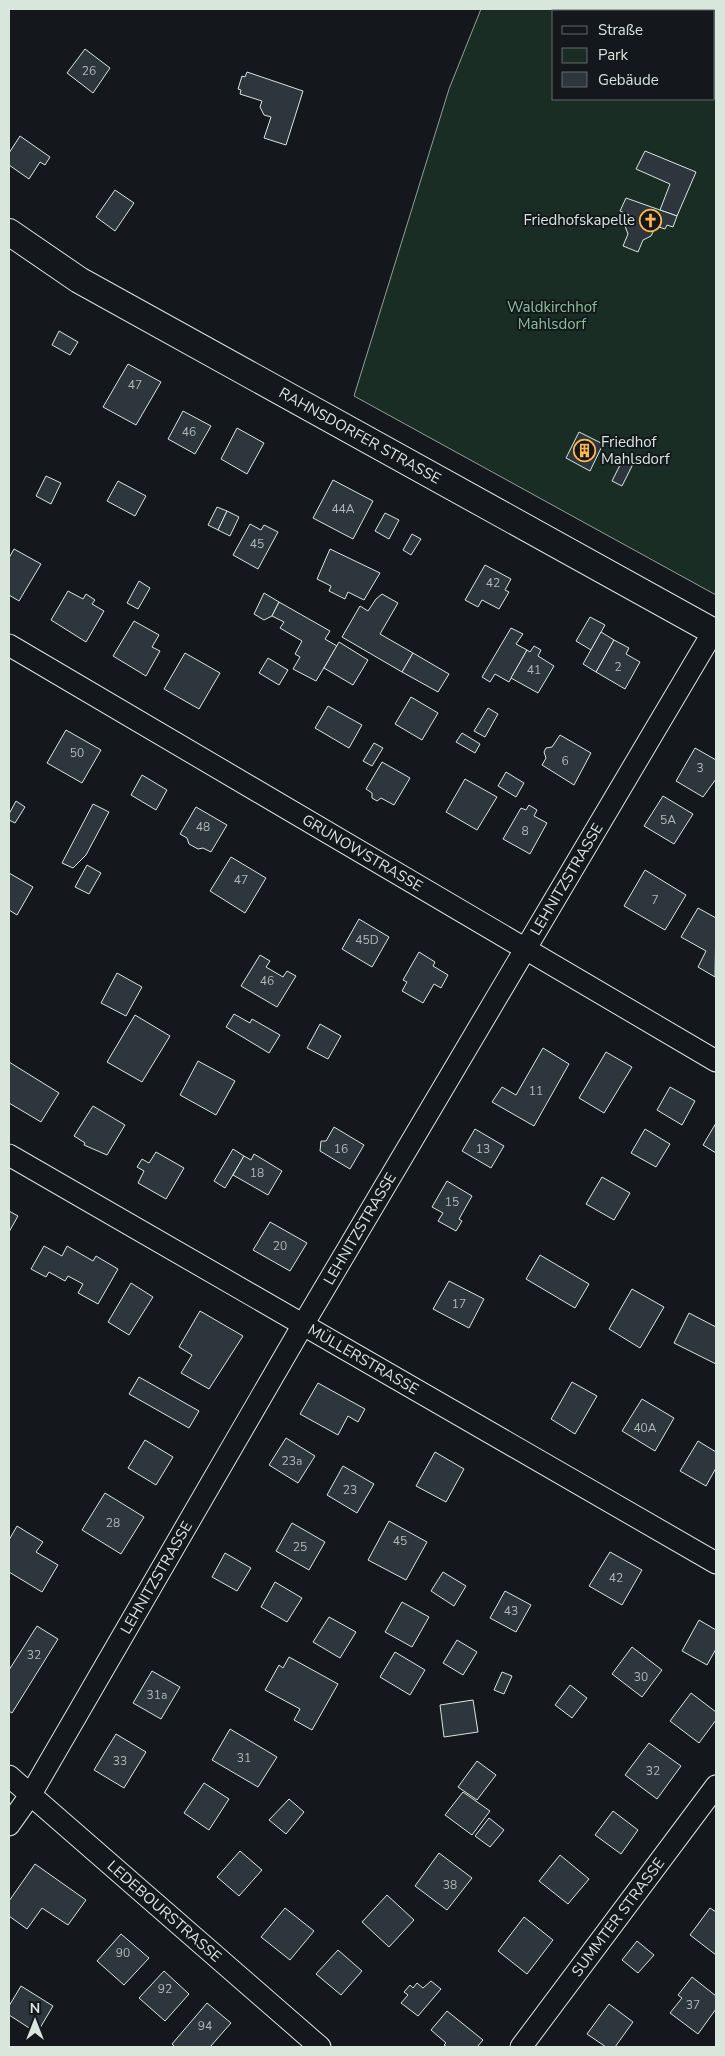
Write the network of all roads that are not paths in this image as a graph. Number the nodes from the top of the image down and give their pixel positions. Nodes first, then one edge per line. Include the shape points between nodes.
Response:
1 (9, 232) edge
2 (714, 632) edge
3 (9, 646) edge
4 (526, 949) junction
5 (716, 1061) edge
6 (9, 1155) edge
7 (304, 1324) junction
8 (716, 1563) edge
9 (9, 1776) edge
10 (716, 1786) edge
11 (31, 1794) junction
12 (9, 1825) edge
13 (320, 2047) edge
14 (521, 2047) edge

1 - 2 street, RAHNSDORFER STRASSE via 79,280
2 - 4 street, LEHNITZSTRASSE
3 - 4 street, GRUNOWSTRASSE
4 - 5 street, GRUNOWSTRASSE
4 - 7 street, LEHNITZSTRASSE
6 - 7 street, MÜLLERSTRASSE
7 - 8 street, MÜLLERSTRASSE
7 - 11 street, LEHNITZSTRASSE
9 - 11 street, LEDEBOURSTRASSE
10 - 14 street, SUMMTER STRASSE
11 - 12 street, LEHNITZSTRASSE
11 - 13 street, LEDEBOURSTRASSE

